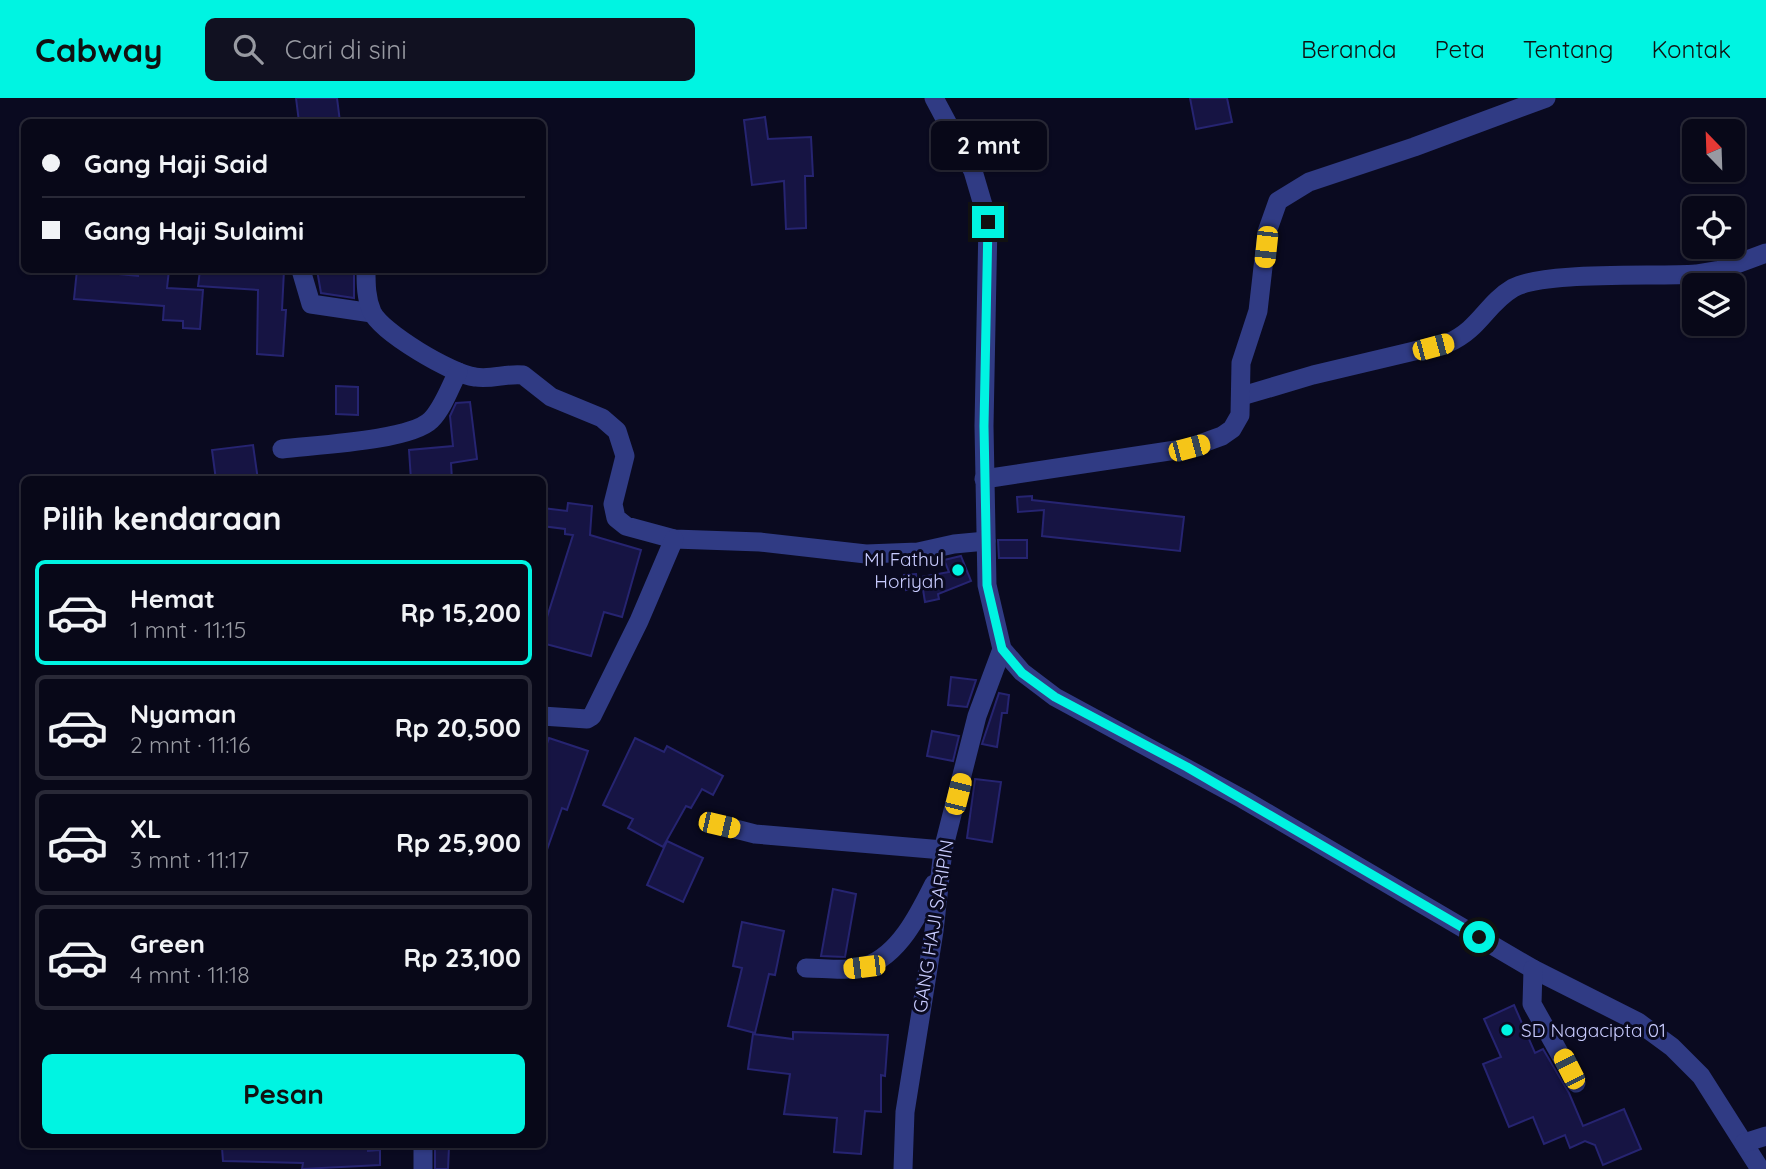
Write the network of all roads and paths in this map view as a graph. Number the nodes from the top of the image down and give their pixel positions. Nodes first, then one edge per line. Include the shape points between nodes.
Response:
1 (934, 98) edge
2 (1546, 98) edge
3 (1766, 253) edge
4 (302, 273) edge
5 (366, 273) edge
6 (372, 313) junction
7 (458, 372) junction
8 (1242, 396) junction
9 (282, 449) dead end
10 (984, 479) junction
11 (674, 539) junction
12 (986, 541) junction
13 (1002, 649) junction
14 (546, 716) edge
15 (719, 825) dead end
16 (943, 850) junction
17 (938, 877) junction
18 (806, 968) dead end
19 (1533, 969) junction
20 (1576, 1083) dead end
21 (1766, 1136) edge
22 (1744, 1143) junction
23 (423, 1148) edge
24 (423, 1169) edge
25 (903, 1169) edge
26 (1760, 1169) edge

1 - 10 street via 973,171 988,222
2 - 8 street via 1309,182 1284,195 1269,224 1258,311 1241,363
3 - 8 street via 1696,274 1525,282 1499,299 1465,335 1448,343
4 - 6 street via 311,304
5 - 6 street
6 - 7 street via 390,331
7 - 9 street via 438,411 422,427 401,434
7 - 11 street via 482,378 523,375 551,397 611,425 625,449 613,504 616,518 626,526
8 - 10 street via 1240,415 1232,429 1206,444
10 - 12 street
11 - 12 street via 760,542 866,554 918,552
11 - 14 street via 595,712 587,719
12 - 13 street via 987,585
13 - 16 street, GANG HAJI SARIPIN via 977,716
13 - 19 street via 1022,673 1055,697 1243,799
15 - 16 street via 755,834
16 - 17 street, GANG HAJI SARIPIN
17 - 18 street via 891,952 864,967
17 - 25 street, GANG HAJI SARIPIN via 934,931 905,1112
19 - 20 street via 1532,1003
19 - 22 street via 1639,1022 1672,1047 1701,1076
21 - 22 street
22 - 26 street
23 - 24 street

